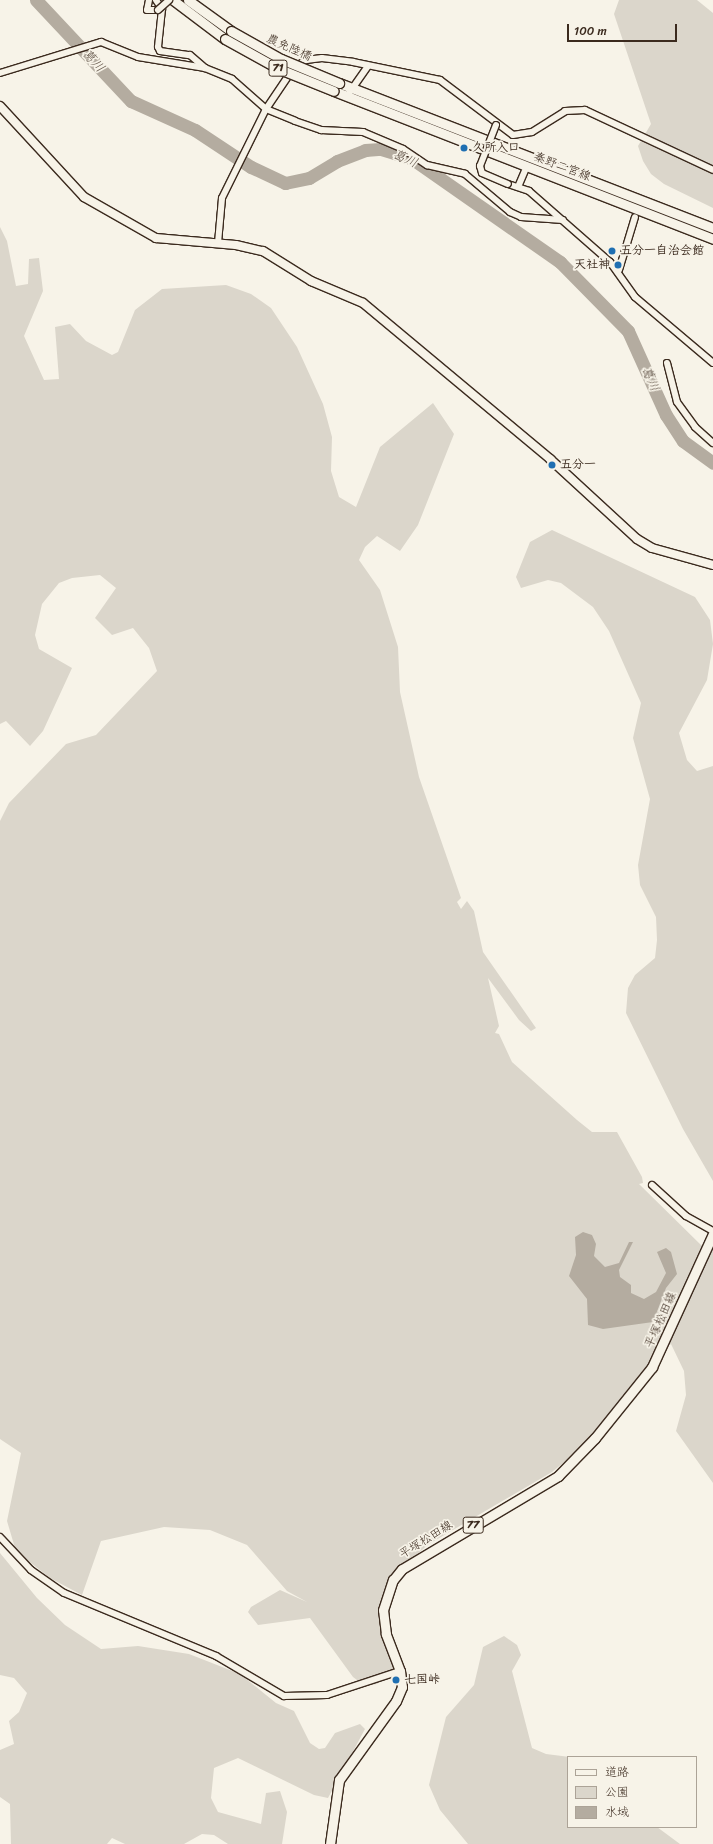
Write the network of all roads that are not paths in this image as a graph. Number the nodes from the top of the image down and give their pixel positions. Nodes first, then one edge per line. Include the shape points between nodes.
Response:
1 (150, 0) edge
2 (156, 0) edge
3 (170, 0) edge
4 (173, 0) edge
5 (188, 0) edge
6 (228, 35) junction
7 (368, 66) junction
8 (205, 68) junction
9 (0, 73) edge
10 (336, 87) junction
11 (353, 88) junction
12 (347, 96) junction
13 (0, 106) edge
14 (266, 109) junction
15 (496, 124) junction
16 (527, 166) junction
17 (713, 170) edge
18 (518, 187) junction
19 (635, 217) dead end
20 (562, 220) junction
21 (713, 228) edge
22 (713, 239) edge
23 (218, 242) junction
24 (619, 270) junction
25 (667, 363) dead end
26 (713, 364) edge
27 (713, 443) edge
28 (713, 565) edge
29 (652, 1185) dead end
30 (713, 1231) edge
31 (713, 1234) edge
32 (0, 1537) edge
33 (400, 1671) junction
34 (330, 1844) edge

1 - 3 street, bridge via 147,10 158,10
2 - 8 street via 162,9 158,47 160,51 190,55
4 - 6 main road, 71
5 - 6 main road, 71
6 - 10 main road, 農免陸橋 / 71, bridge
7 - 11 street
7 - 14 street via 322,58 306,60 293,69
7 - 15 street via 440,80
8 - 9 street via 138,57 101,42
8 - 14 street via 232,79
10 - 11 main road, 秦野二宮線 / 71
10 - 12 main road, 秦野二宮線 / 71
11 - 12 street
11 - 21 main road, 秦野二宮線 / 71
12 - 16 main road, 秦野二宮線 / 71
13 - 23 street via 70,186 123,222 156,238
14 - 20 street via 321,130 363,132 403,150 426,165 465,174 510,212 521,217
14 - 23 street via 222,198
15 - 17 street via 513,135 522,136 565,111 585,110
15 - 18 street, bridge via 480,166 482,173
16 - 18 street
16 - 22 main road, 秦野二宮線 / 71
18 - 20 street
19 - 24 street
20 - 24 street
23 - 28 street via 263,251 311,280 363,303 550,459 637,539 652,548
24 - 26 street via 635,296
25 - 27 street via 677,402 695,427
29 - 30 street via 686,1216
31 - 33 main road, 平塚松田線 / 77 via 652,1368 595,1438 558,1476 442,1544 402,1570 393,1580 383,1610 386,1634
32 - 33 street via 31,1570 64,1593 211,1653 251,1673 284,1696 327,1695
33 - 34 main road, 平塚松田線 / 77 via 402,1687 396,1701 339,1780

